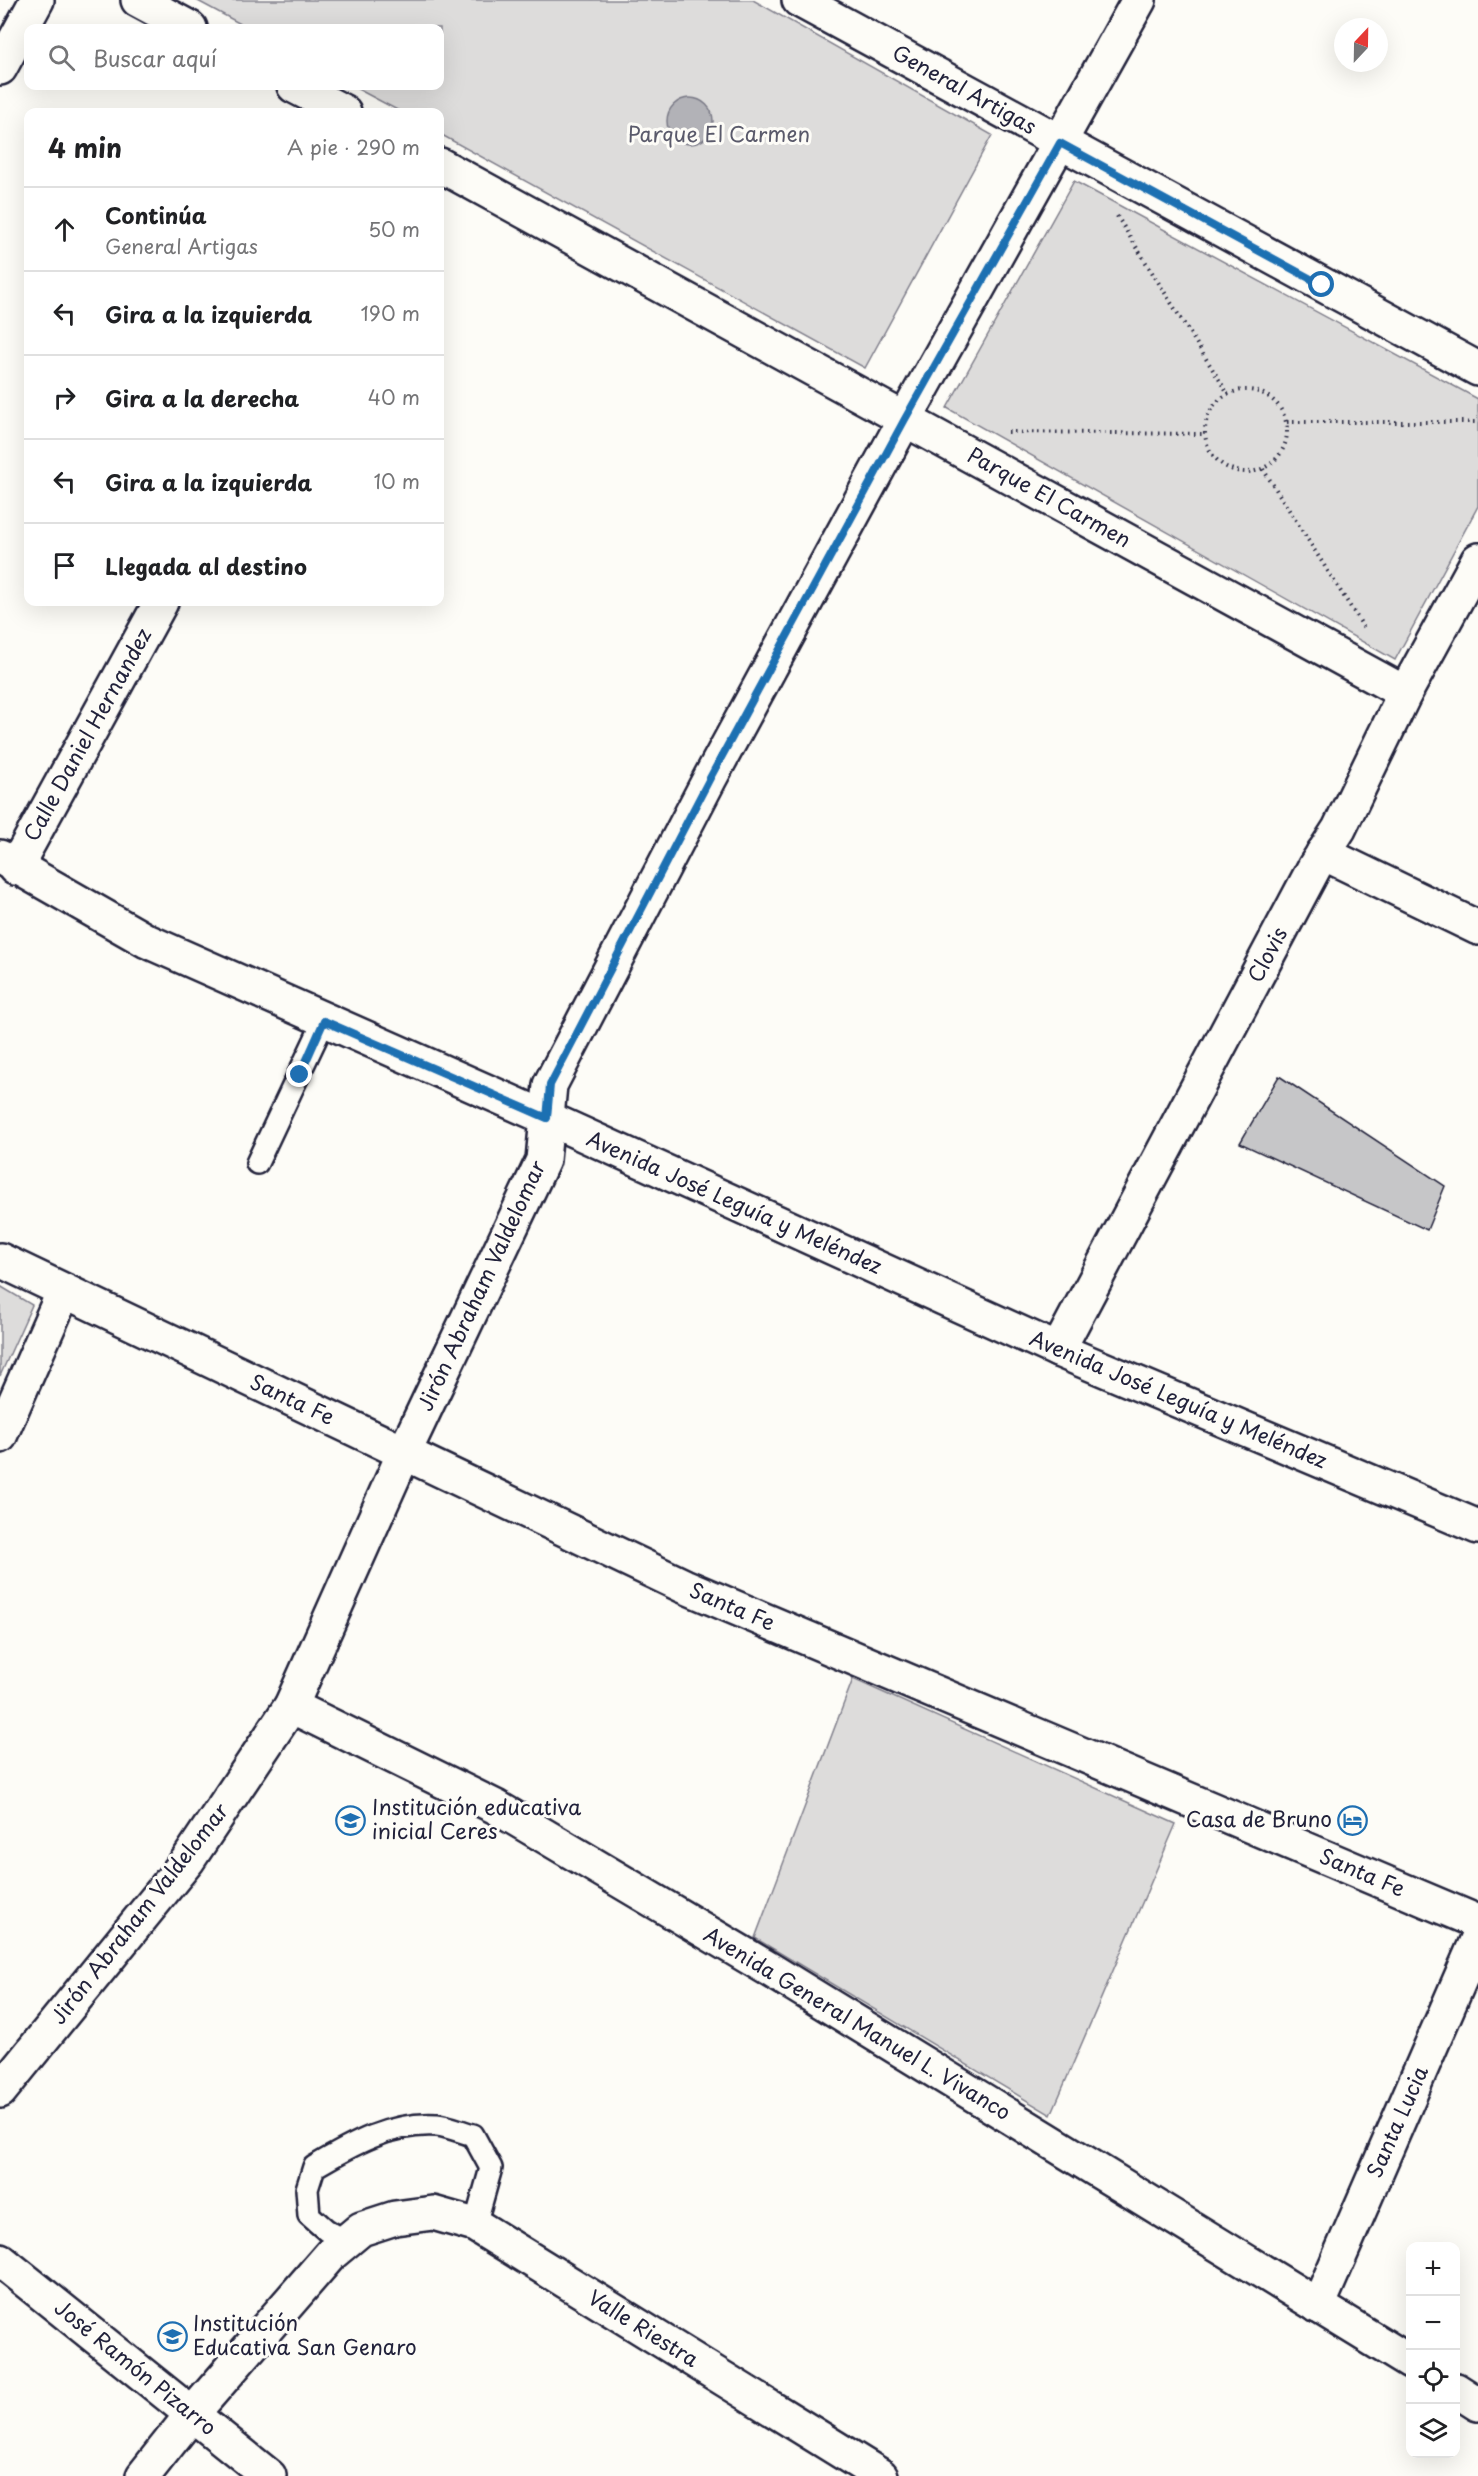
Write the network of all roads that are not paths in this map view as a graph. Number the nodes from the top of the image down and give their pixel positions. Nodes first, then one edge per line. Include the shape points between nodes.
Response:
1 (37, 0) edge
2 (138, 0) edge
3 (799, 0) edge
4 (1139, 0) edge
5 (183, 24) edge
6 (0, 68) edge
7 (302, 90) edge
8 (336, 108) edge
9 (1060, 143) junction
10 (444, 167) edge
11 (1478, 369) edge
12 (905, 419) junction
13 (1478, 560) edge
14 (158, 606) edge
15 (1405, 693) junction
16 (1323, 853) junction
17 (8, 862) edge
18 (1478, 928) edge
19 (324, 1021) junction
20 (547, 1118) junction
21 (257, 1163) dead end
22 (0, 1260) edge
23 (64, 1291) junction
24 (1058, 1350) junction
25 (0, 1436) edge
26 (404, 1453) junction
27 (1478, 1527) edge
28 (291, 1707) junction
29 (1478, 1922) edge
30 (1478, 1938) edge
31 (0, 2091) edge
32 (476, 2225) junction
33 (346, 2242) junction
34 (0, 2260) edge
35 (1318, 2306) junction
36 (1406, 2360) edge
37 (1460, 2393) edge
38 (1478, 2404) edge
39 (193, 2413) junction
40 (143, 2476) edge
41 (269, 2476) edge
42 (881, 2476) edge

1 - 6 street
2 - 5 street
3 - 9 street, General Artigas
4 - 9 street, Jirón Abraham Valdelomar
7 - 8 street
9 - 11 street, General Artigas
9 - 12 street, Jirón Abraham Valdelomar
10 - 12 street, Parque El Carmen
12 - 15 street, Parque El Carmen
12 - 20 street, Jirón Abraham Valdelomar via 710,778 550,1085
13 - 15 street, Clovis
14 - 17 street, Calle Daniel Hernandez
15 - 16 street, Clovis via 1339,829
16 - 18 street
16 - 24 street, Clovis
17 - 19 street, Avenida José Leguía y Meléndez via 147,941
19 - 20 street, Avenida José Leguía y Meléndez
19 - 21 lane
20 - 24 street, Avenida José Leguía y Meléndez
20 - 26 street, Jirón Abraham Valdelomar via 543,1160
22 - 23 street, Santa Fe
23 - 25 street
23 - 26 street, Santa Fe
24 - 27 street, Avenida José Leguía y Meléndez
26 - 28 street, Jirón Abraham Valdelomar
26 - 29 street, Santa Fe via 684,1586
28 - 31 street, Jirón Abraham Valdelomar via 188,1860
28 - 35 street, Avenida General Manuel L. Vivanco via 496,1807 769,1969
30 - 35 street, Santa Lucia
32 - 33 street, Valle Riestra via 433,2213 395,2218 361,2229
32 - 33 lane via 491,2168 473,2135 438,2125 404,2128 357,2141 314,2167 308,2189 309,2215
32 - 42 street, Valle Riestra
33 - 39 street, Valle Riestra via 331,2254
34 - 39 street, José Ramón Pizarro
35 - 36 street, Avenida General Manuel L. Vivanco
37 - 38 street
39 - 40 street, Valle Riestra
39 - 41 street, José Ramón Pizarro

